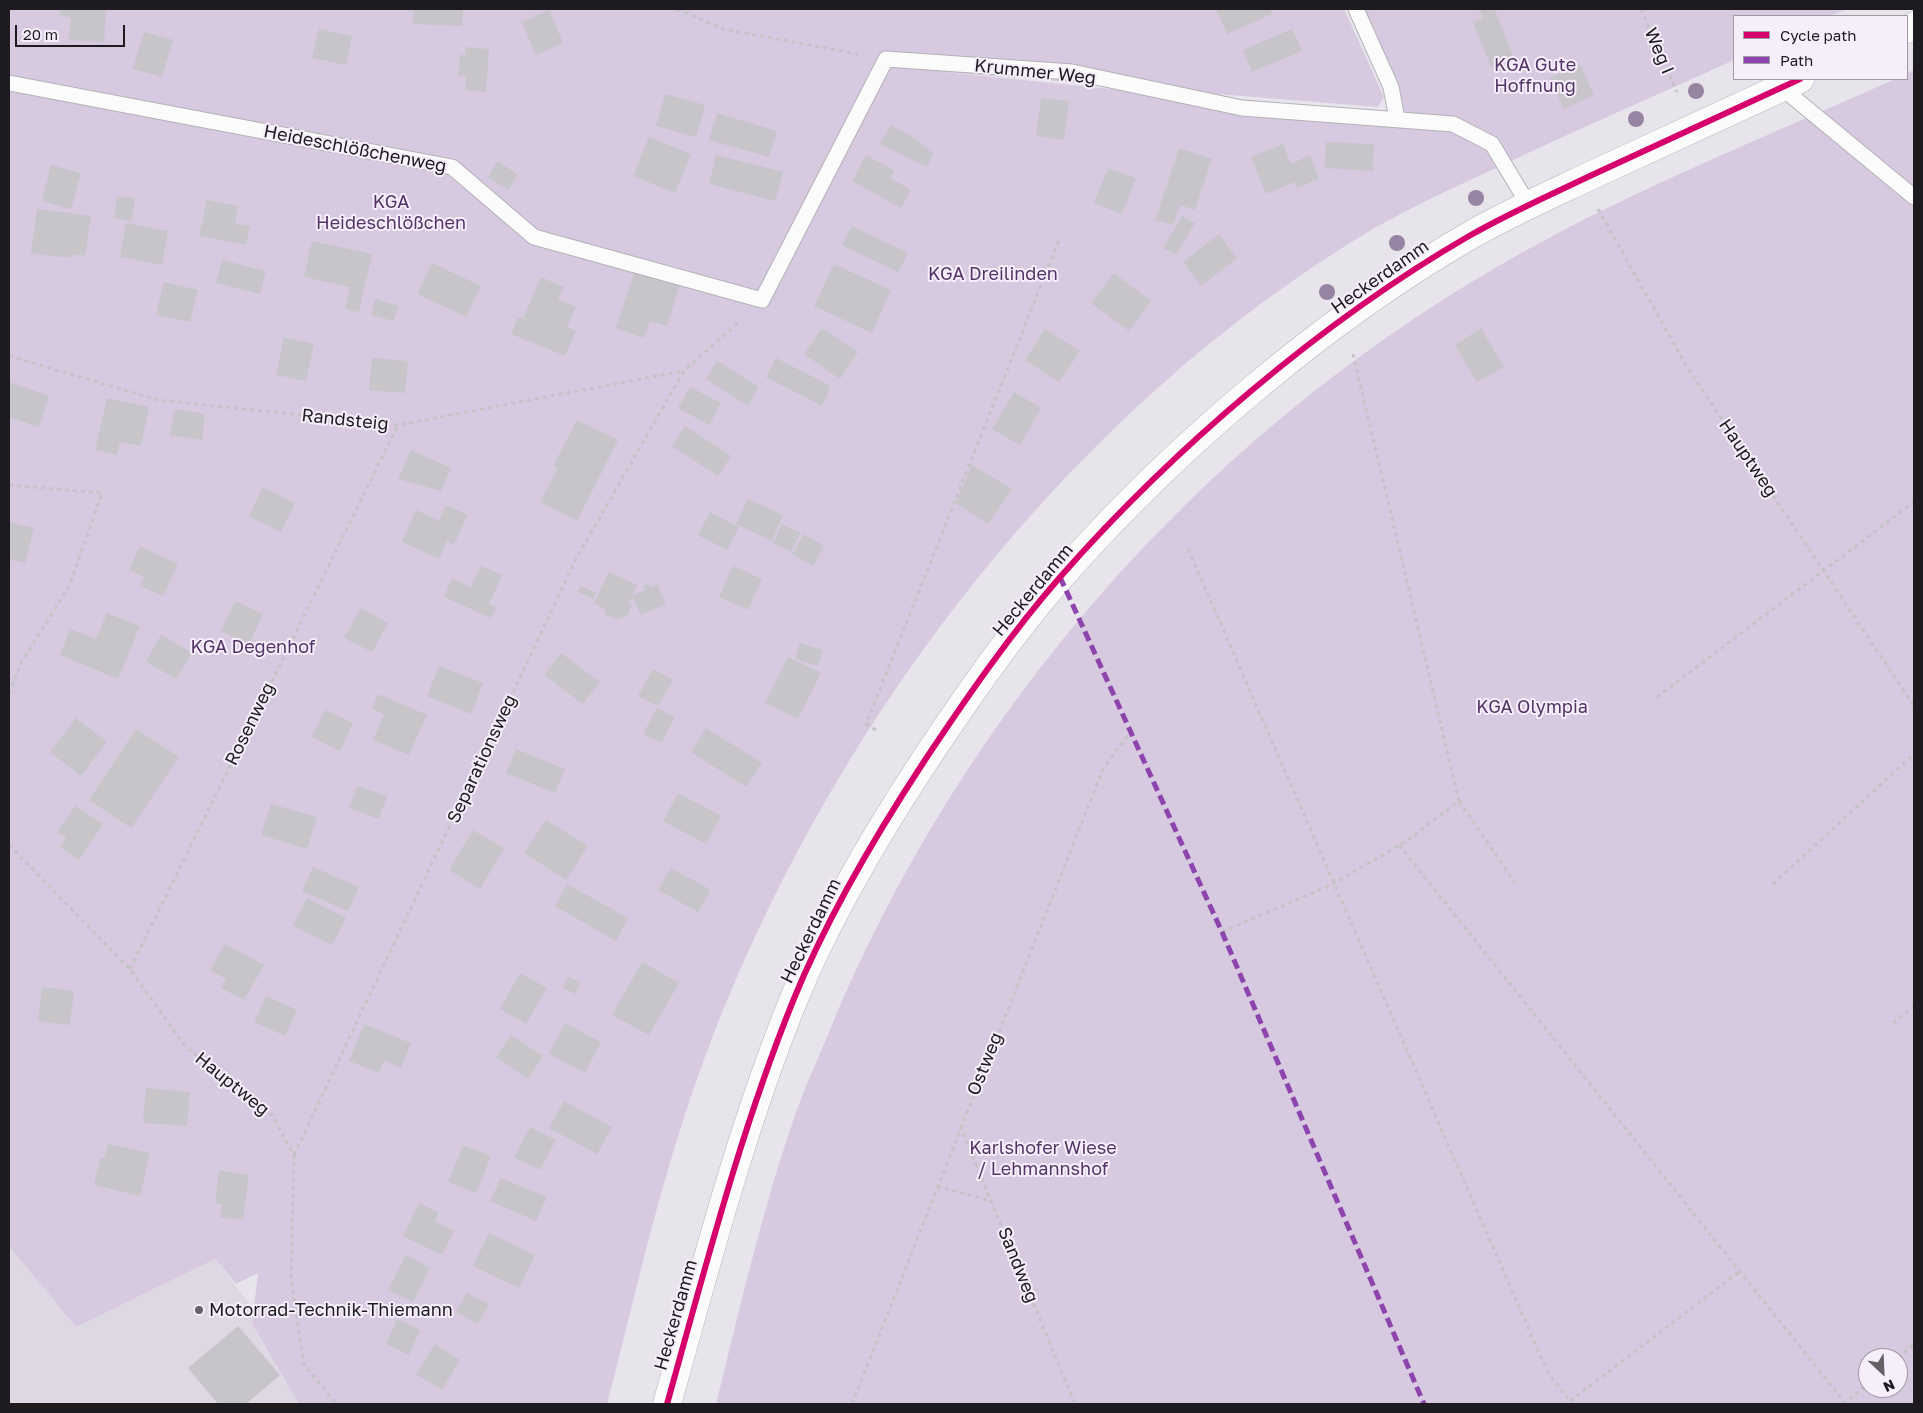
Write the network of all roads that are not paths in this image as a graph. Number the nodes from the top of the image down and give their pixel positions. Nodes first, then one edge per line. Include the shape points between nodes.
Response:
1 (1356, 9) edge
2 (9, 83) edge
3 (1791, 83) edge
4 (1397, 118) junction
5 (1914, 197) edge
6 (1528, 204) junction
7 (762, 300) joint
8 (667, 1404) edge

1 - 4 lane via 1391,87
2 - 7 lane, Heideschlößchenweg via 452,167 534,237
3 - 5 lane
3 - 6 street, Heckerdamm
4 - 6 lane, Krummer Weg via 1453,124 1492,144
4 - 7 lane, Krummer Weg via 1242,108 1072,72 886,59
6 - 8 street, Heckerdamm via 1465,238 1350,314 1235,405 1120,514 1060,577 1000,652 875,840 834,914 794,998 745,1127

